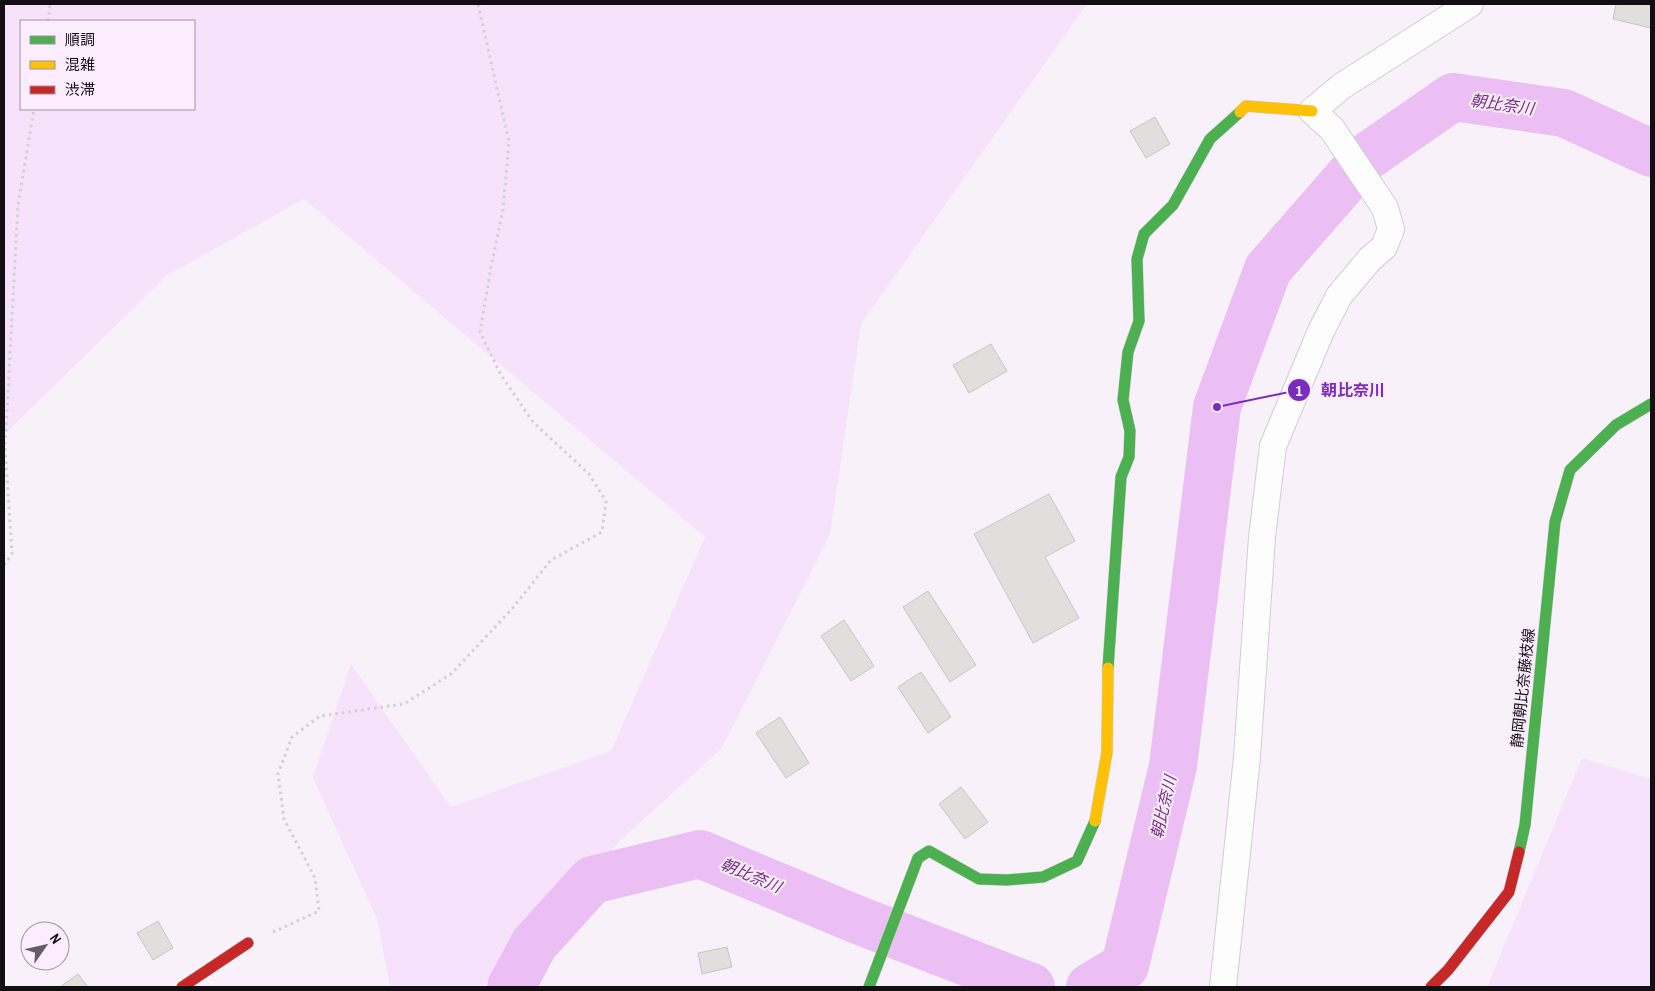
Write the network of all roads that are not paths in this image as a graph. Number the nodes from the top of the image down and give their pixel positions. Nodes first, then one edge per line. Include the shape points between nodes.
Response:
1 (1470, 4) edge
2 (1312, 111) junction
3 (1651, 404) edge
4 (248, 943) road end
5 (182, 987) edge
6 (869, 987) edge
7 (1224, 987) edge
8 (1431, 987) edge

1 - 2 street via 1342,86
2 - 6 street via 1246,106 1210,139 1173,205 1144,234 1138,259 1138,321 1128,352 1123,400 1130,430 1129,457 1121,477 1119,502 1108,666 1107,752 1095,820 1077,861 1043,877 979,880 929,851 918,858
2 - 7 street via 1332,129 1385,208 1390,229 1384,246 1339,296 1273,446 1262,537 1247,756
3 - 8 street, 静岡朝比奈藤枝線 via 1616,424 1570,470 1555,522 1525,826 1509,892
4 - 5 street

